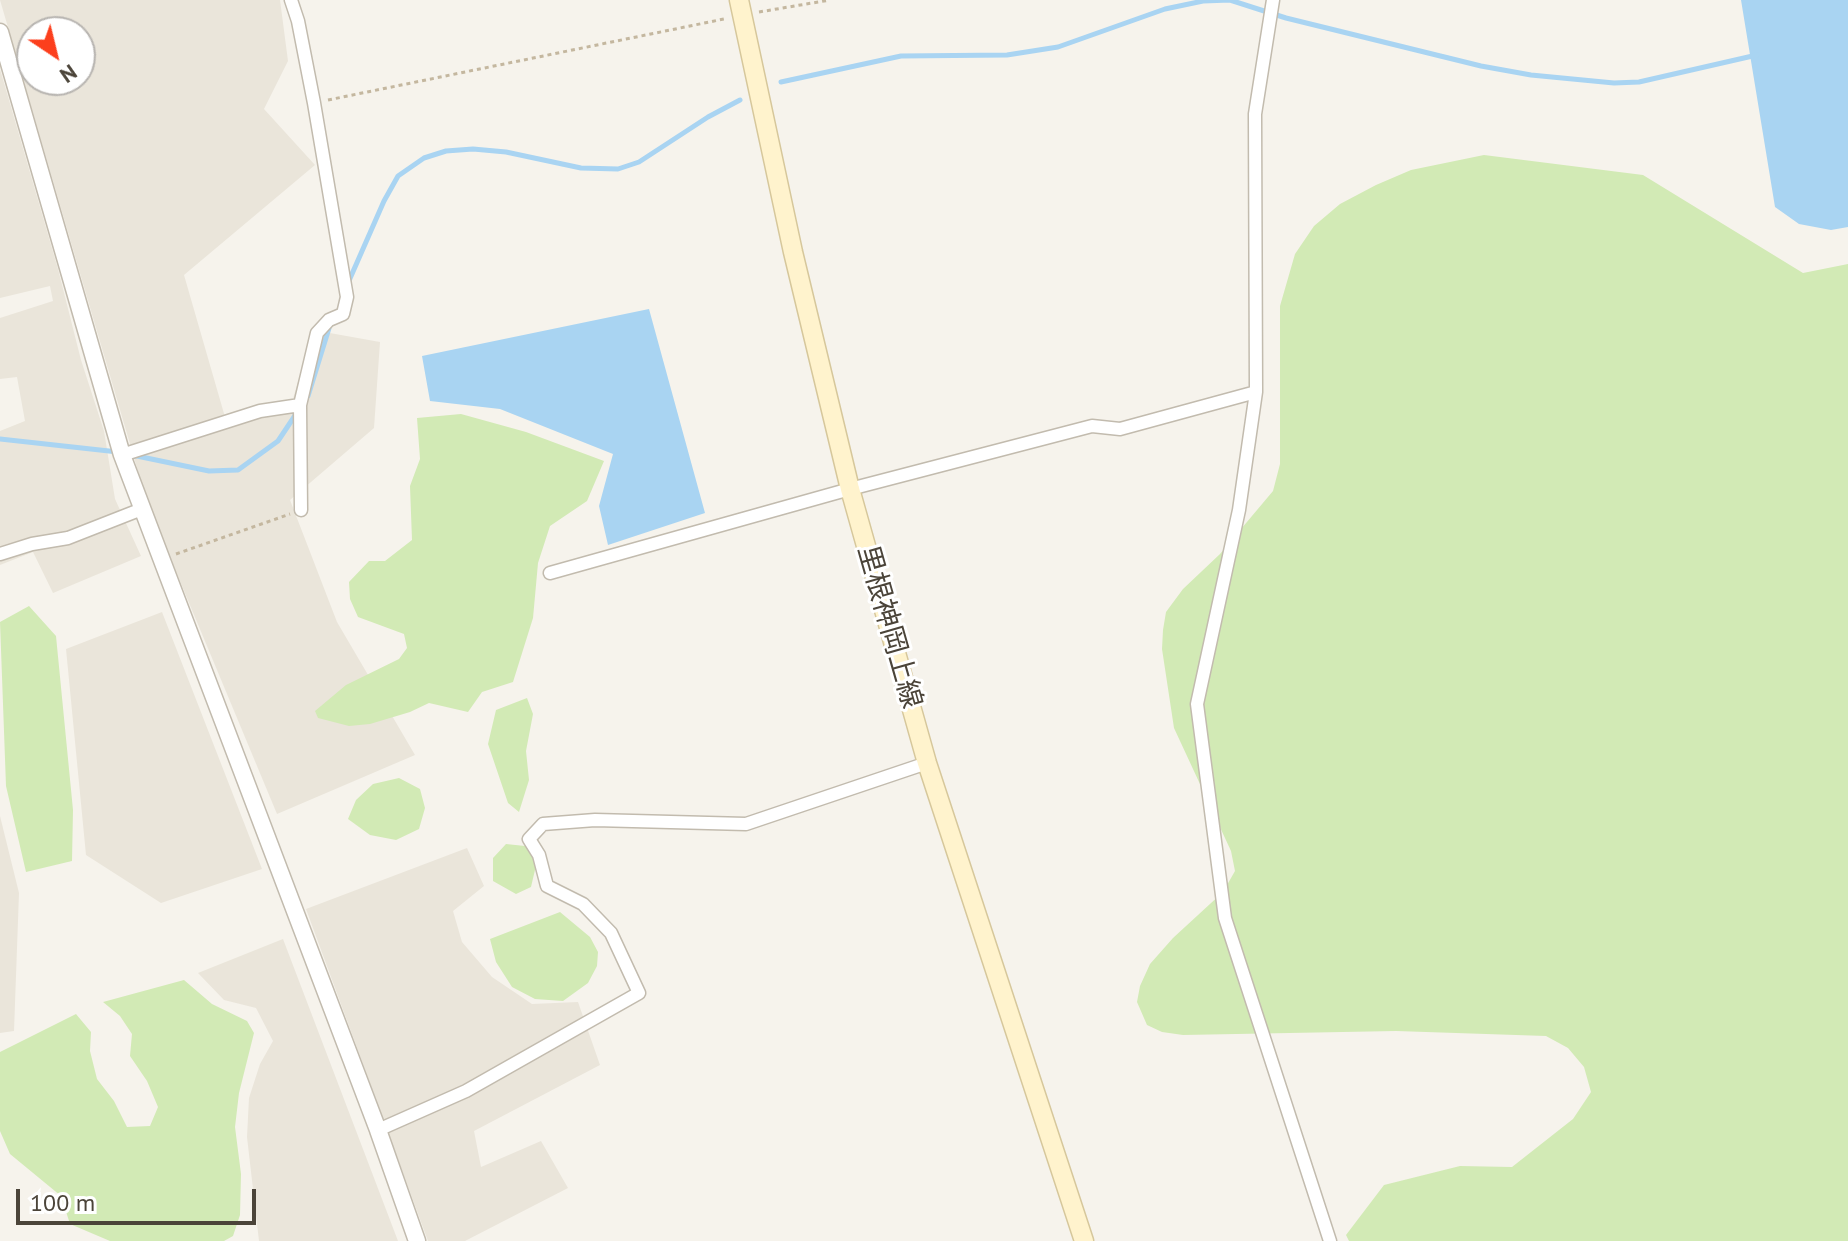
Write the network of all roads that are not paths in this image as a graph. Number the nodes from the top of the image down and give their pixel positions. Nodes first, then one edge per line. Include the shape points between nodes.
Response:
1 (291, 0) edge
2 (1273, 0) edge
3 (740, 8) edge
4 (0, 32) edge
5 (1256, 392) junction
6 (300, 405) junction
7 (122, 455) junction
8 (850, 489) junction
9 (142, 509) junction
10 (301, 510) road end
11 (0, 554) edge
12 (550, 573) dead end
13 (927, 763) junction
14 (378, 1130) junction
15 (417, 1241) edge
16 (1084, 1241) edge
17 (1330, 1241) edge

1 - 6 street via 347,297 343,314 317,333
2 - 5 street via 1255,114
3 - 8 main road, 里根神岡上線
4 - 7 street
5 - 8 street via 1120,429 1092,426
5 - 17 street via 1239,510 1197,704 1225,918
6 - 7 street via 260,411
6 - 10 street
7 - 9 street
8 - 12 street
8 - 13 main road, 里根神岡上線
9 - 11 street via 68,538
9 - 14 street
13 - 14 street via 746,824 543,824 529,839 547,886 583,904 611,933 639,993 466,1091
13 - 16 main road, 里根神岡上線
14 - 15 street

